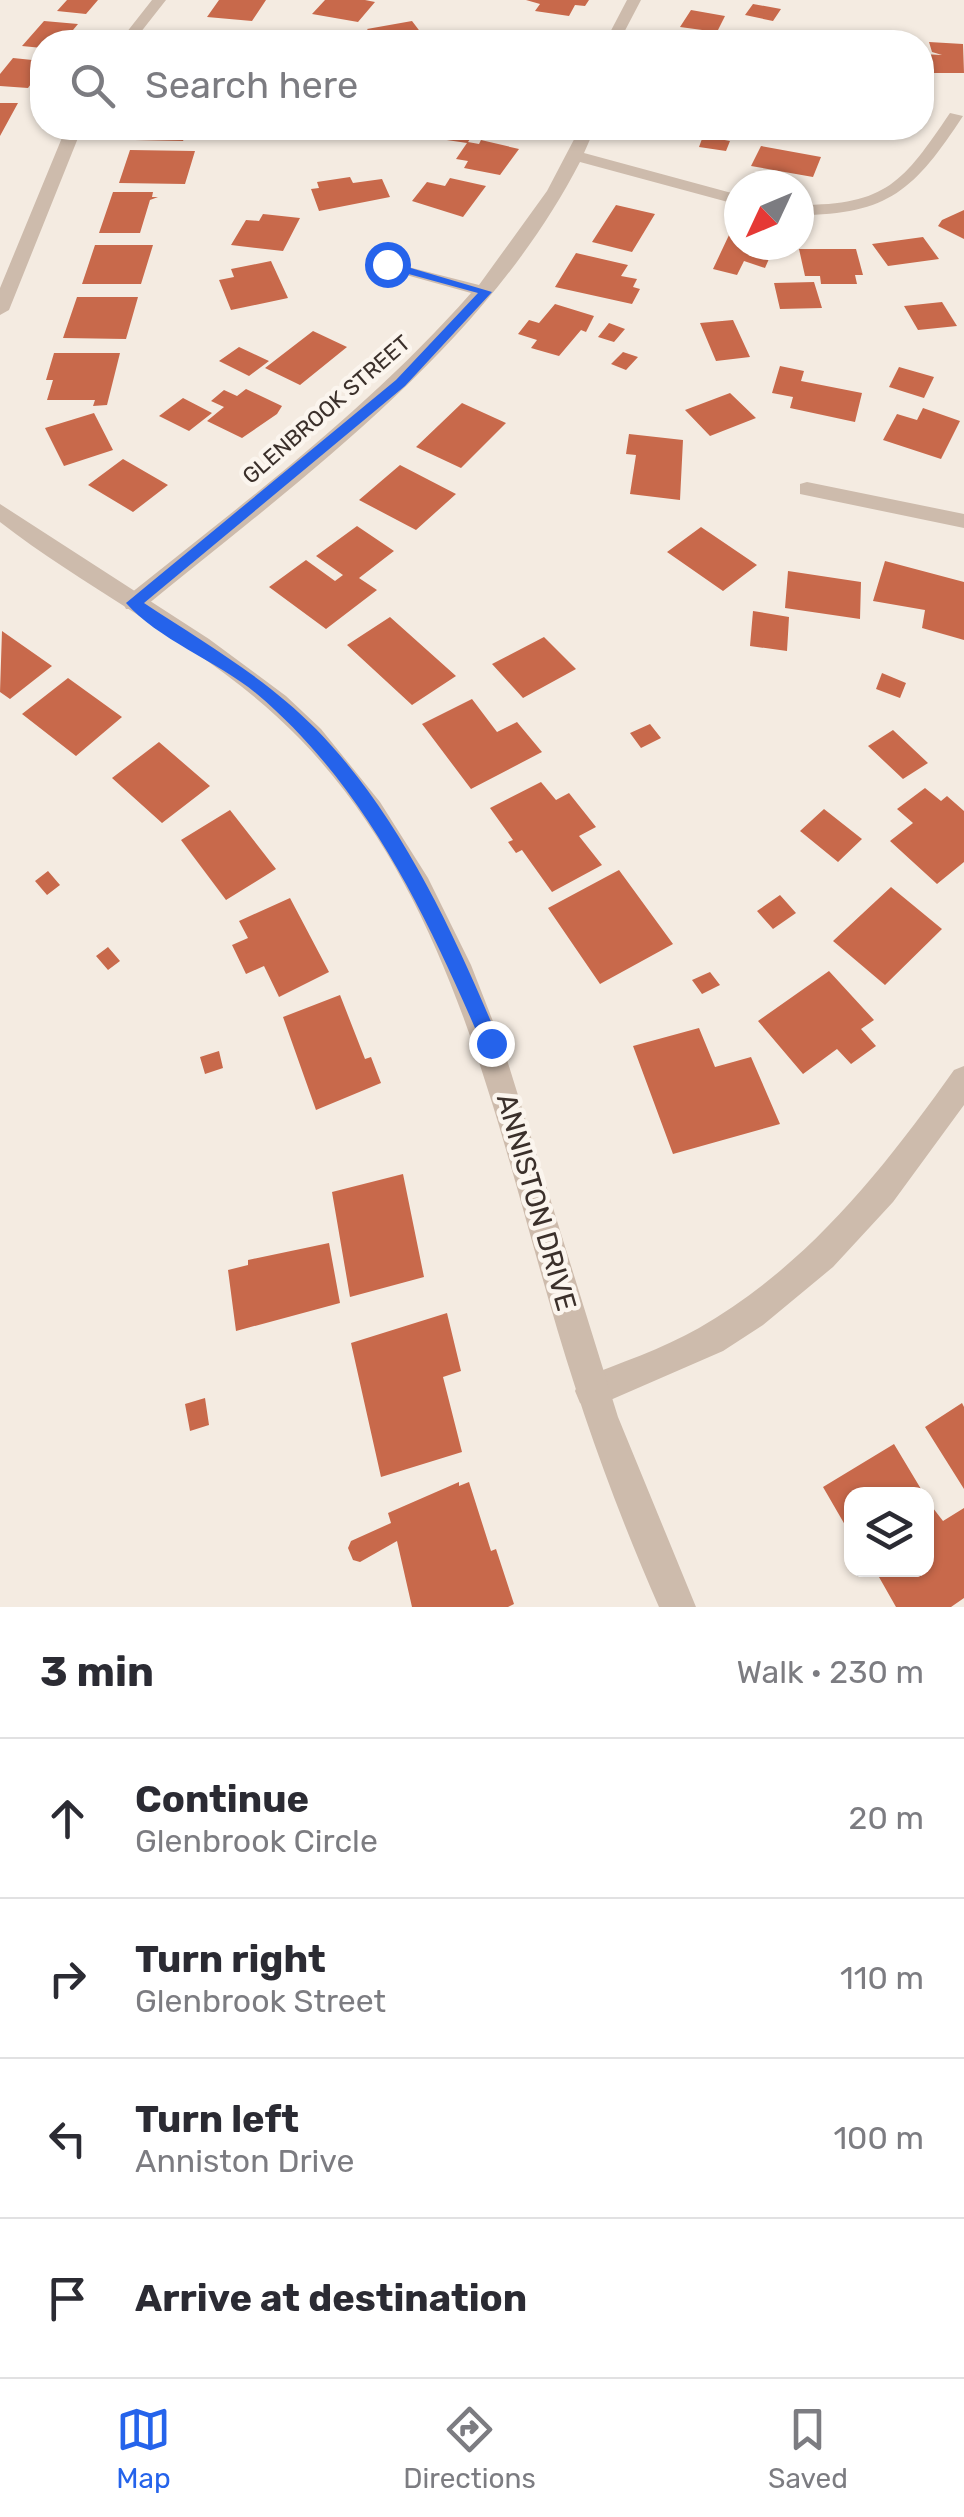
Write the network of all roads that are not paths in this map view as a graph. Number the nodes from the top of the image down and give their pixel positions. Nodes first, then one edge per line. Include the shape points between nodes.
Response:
1 (158, 0) edge
2 (634, 0) edge
3 (135, 30) edge
4 (618, 30) edge
5 (955, 116) dead end
6 (69, 140) edge
7 (583, 140) edge
8 (577, 156) junction
9 (724, 196) edge
10 (814, 210) edge
11 (387, 264) dead end
12 (486, 292) junction
13 (0, 310) edge
14 (808, 488) dead end
15 (0, 511) edge
16 (964, 522) edge
17 (134, 603) junction
18 (964, 1080) edge
19 (592, 1390) junction
20 (678, 1607) edge

1 - 3 street
2 - 4 street
5 - 10 street via 918,174 899,190 841,210
6 - 13 street
7 - 8 street, GLENBROOK STREET
8 - 9 street
8 - 12 street, GLENBROOK STREET
11 - 12 street
12 - 17 street, GLENBROOK STREET via 400,383
14 - 16 street
15 - 17 street, ANNISTON DRIVE
17 - 19 street, ANNISTON DRIVE via 260,688 310,733 357,788 403,859 450,945 491,1043
18 - 19 street via 856,1226 789,1287 709,1340
19 - 20 street, ANNISTON DRIVE

